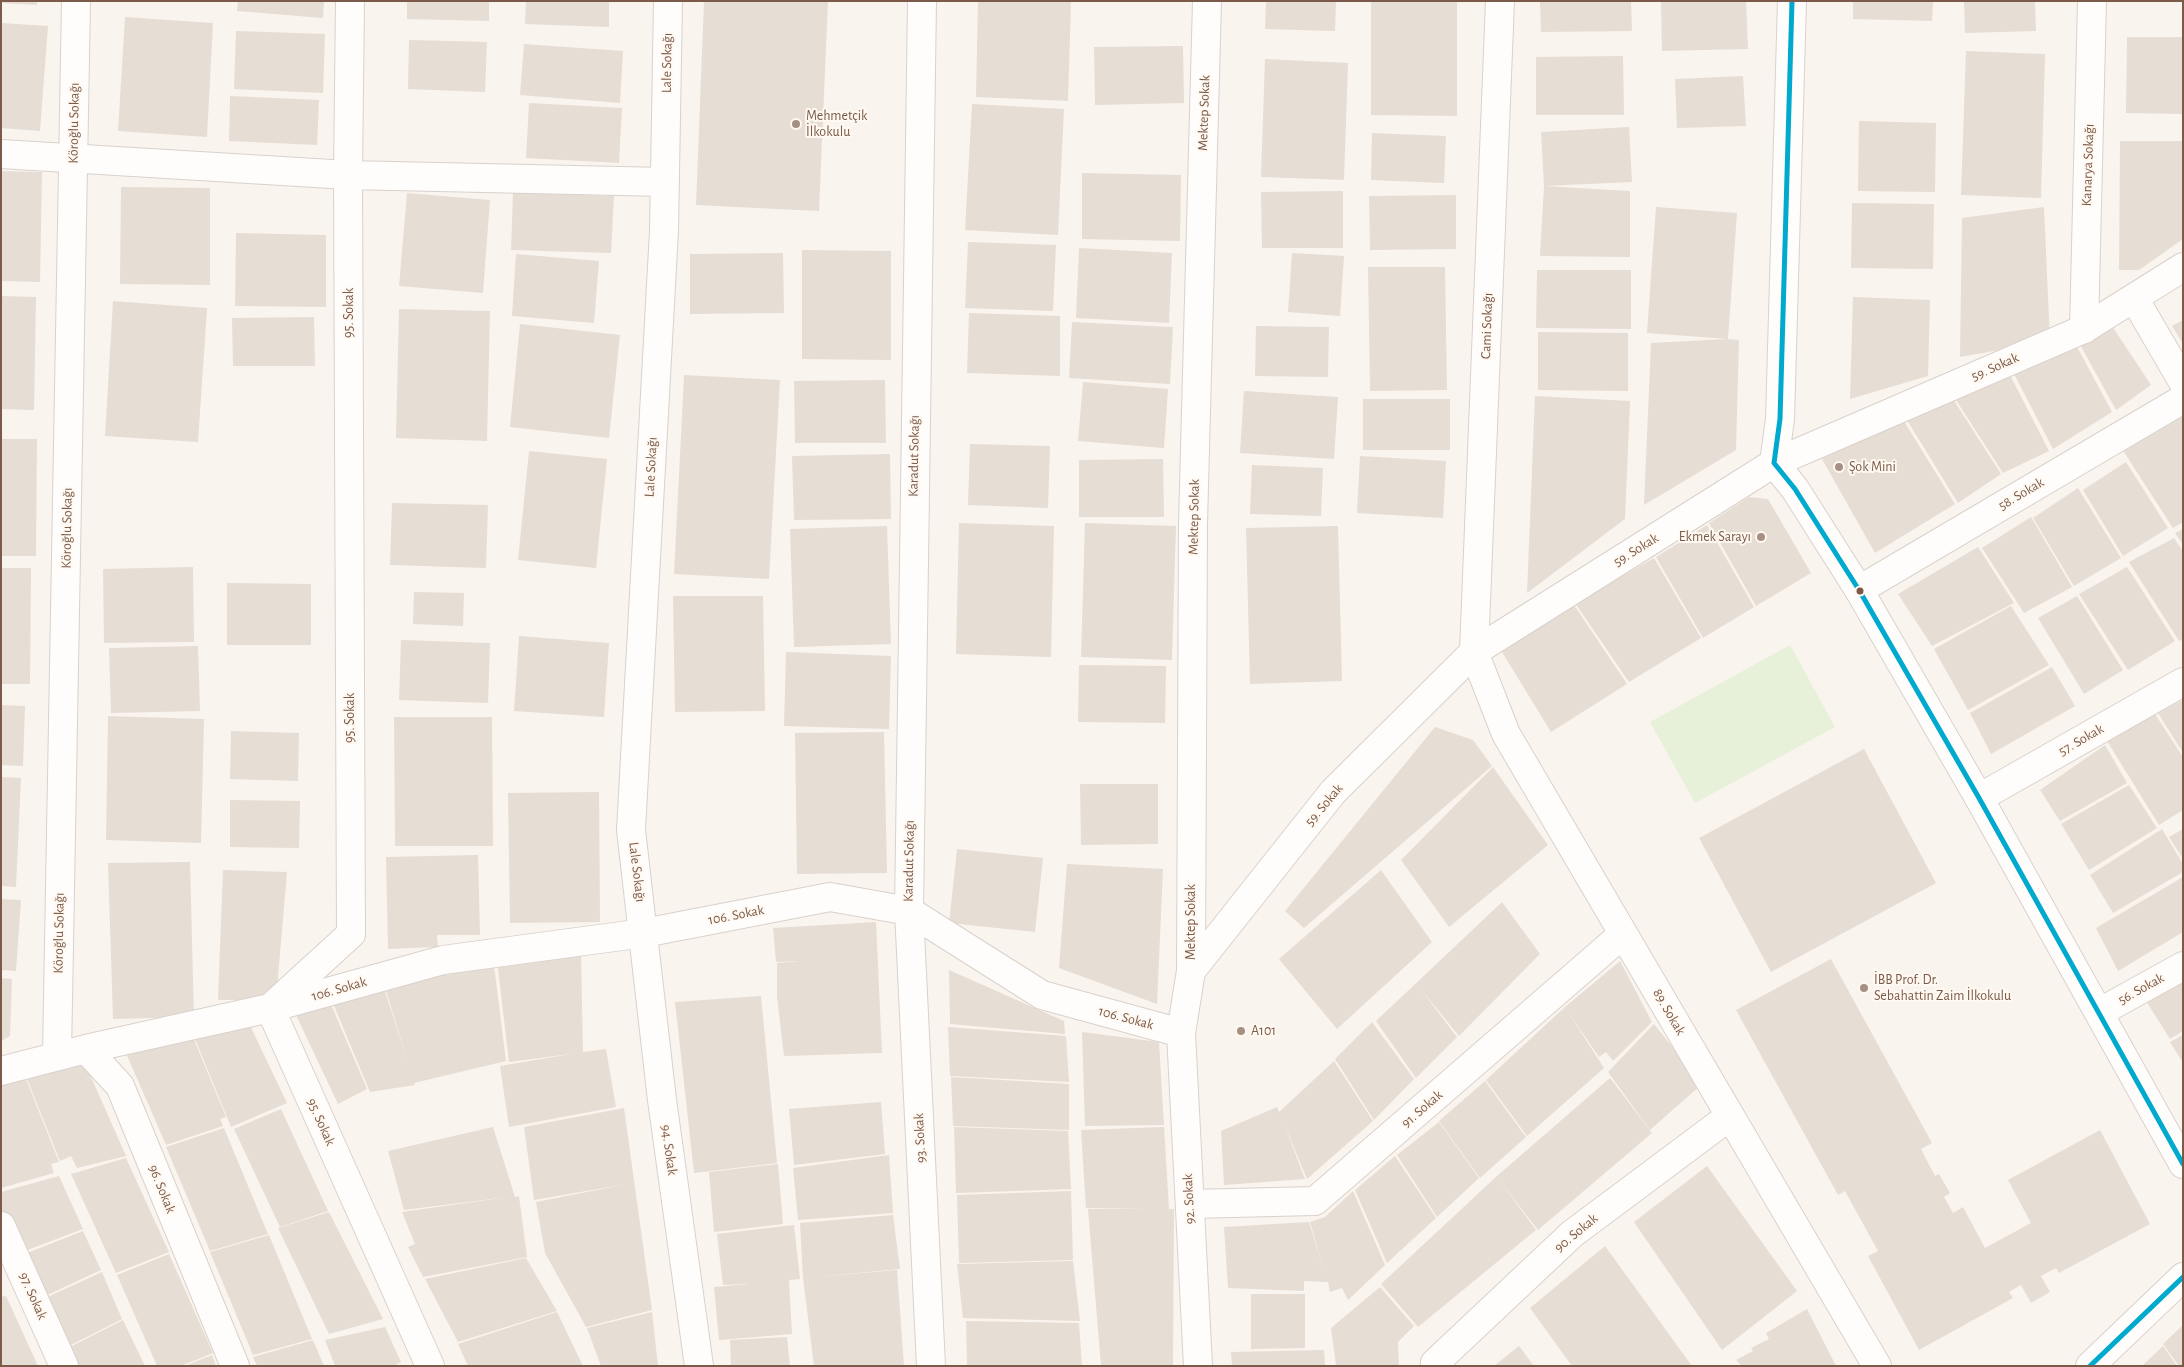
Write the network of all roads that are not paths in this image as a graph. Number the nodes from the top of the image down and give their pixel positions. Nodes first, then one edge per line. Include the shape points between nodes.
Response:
1 (76, 1) edge
2 (350, 1) edge
3 (668, 1) edge
4 (922, 1) edge
5 (1207, 1) edge
6 (1500, 1) edge
7 (1792, 1) edge
8 (2092, 1) edge
9 (1, 154) edge
10 (73, 160) junction
11 (348, 175) junction
12 (665, 182) junction
13 (2183, 267) edge
14 (2134, 298) junction
15 (2084, 328) junction
16 (2183, 382) edge
17 (2183, 399) edge
18 (1774, 463) junction
19 (1859, 590) junction
20 (1474, 652) junction
21 (2183, 682) edge
22 (1980, 798) junction
23 (909, 911) junction
24 (644, 933) junction
25 (1623, 934) junction
26 (2183, 966) edge
27 (1191, 971) junction
28 (270, 1008) junction
29 (2100, 1012) junction
30 (1181, 1033) junction
31 (86, 1048) junction
32 (57, 1055) junction
33 (1, 1071) edge
34 (1730, 1116) junction
35 (2183, 1164) edge
36 (1190, 1204) junction
37 (1, 1226) edge
38 (2183, 1277) edge
39 (64, 1366) edge
40 (235, 1366) edge
41 (430, 1366) edge
42 (699, 1366) edge
43 (931, 1366) edge
44 (1198, 1366) edge
45 (1436, 1366) edge
46 (1877, 1366) edge
47 (2090, 1366) edge

1 - 10 street, Köroğlu Sokağı
2 - 11 street, 95. Sokak
3 - 12 street, Lale Sokağı
4 - 23 street, Karadut Sokağı
5 - 27 street, Mektep Sokak via 1193,523
6 - 20 street, Cami Sokağı
7 - 18 street via 1780,419
8 - 15 street, Kanarya Sokağı
9 - 10 street
10 - 11 street
10 - 32 street, Köroğlu Sokağı
11 - 12 street
11 - 28 street, 95. Sokak via 351,934
12 - 24 street, Lale Sokağı via 631,830
13 - 14 street, 59. Sokak
14 - 15 street, 59. Sokak
14 - 16 street
15 - 18 street, 59. Sokak
17 - 19 street, 58. Sokak
18 - 19 street via 1796,489
18 - 20 street, 59. Sokak
19 - 22 street
20 - 25 street, 89. Sokak via 1506,734
20 - 27 street, 59. Sokak via 1333,792
21 - 22 street, 57. Sokak
22 - 29 street
23 - 24 street, 106. Sokak via 830,896
23 - 30 street, 106. Sokak via 1042,995
23 - 43 street, 93. Sokak
24 - 28 street, 106. Sokak via 443,960
24 - 42 street, 94. Sokak via 662,1100
25 - 34 street, 89. Sokak
25 - 36 street, 91. Sokak via 1315,1201
26 - 29 street, 56. Sokak
27 - 30 street, Mektep Sokak
28 - 31 street, 106. Sokak
28 - 41 street, 95. Sokak
29 - 35 street
30 - 36 street, 92. Sokak
31 - 32 street
31 - 40 street, 96. Sokak via 120,1086
32 - 33 street
34 - 45 street, 90. Sokak via 1572,1234 1435,1363
34 - 46 street, 89. Sokak
36 - 44 street, 92. Sokak
37 - 39 street, 97. Sokak
38 - 47 street

